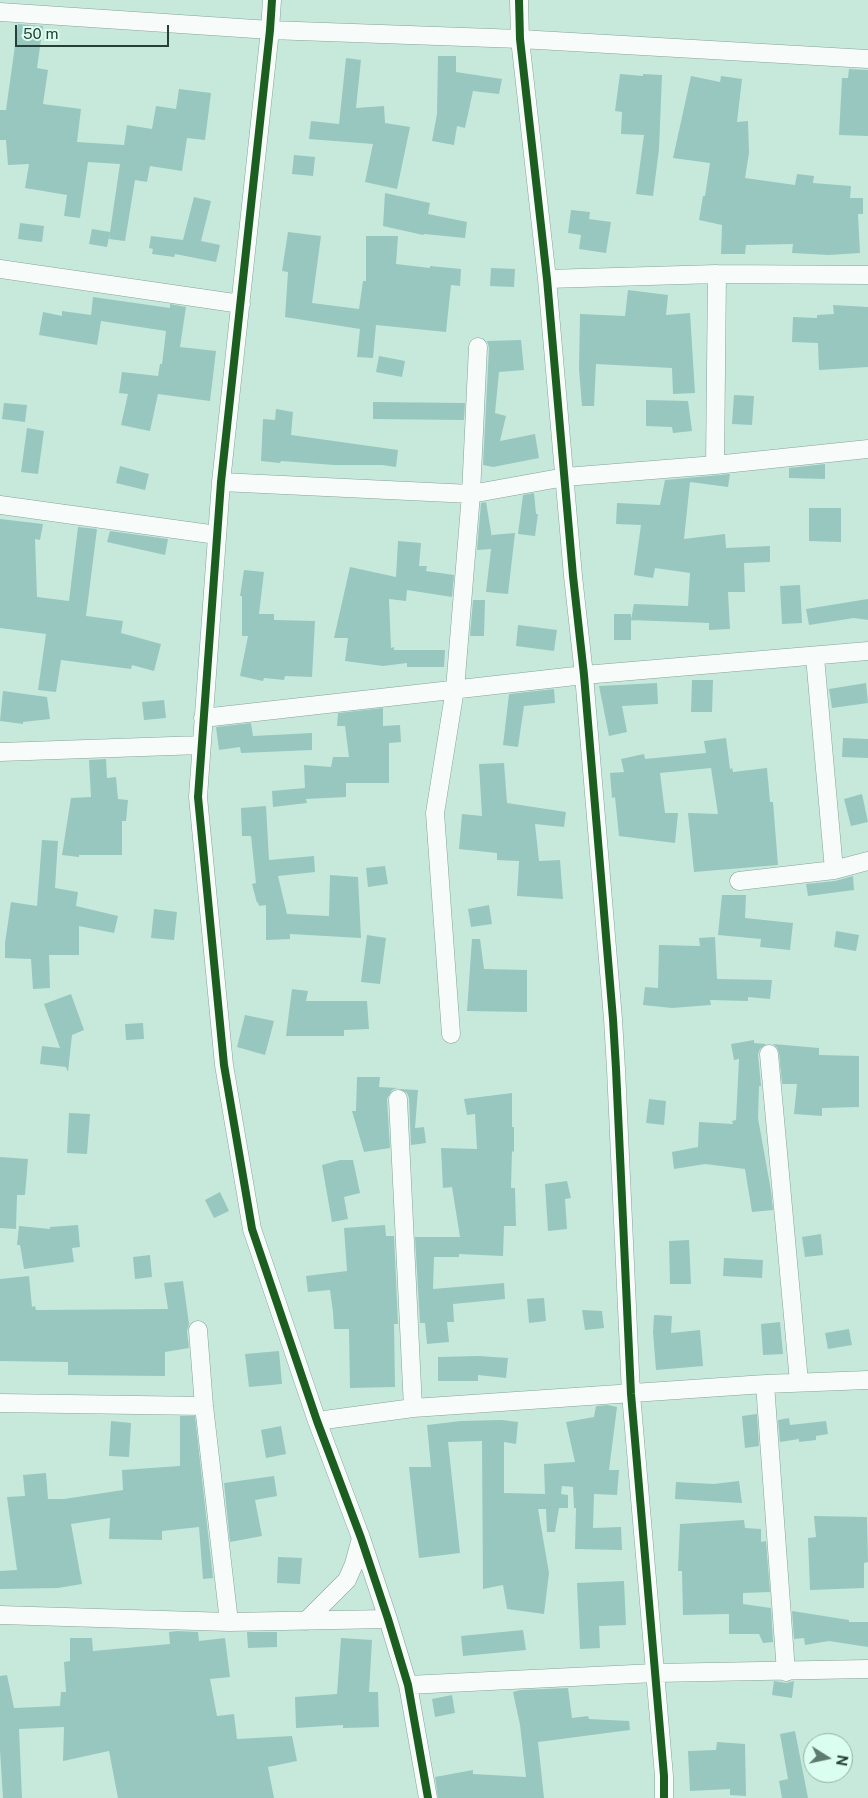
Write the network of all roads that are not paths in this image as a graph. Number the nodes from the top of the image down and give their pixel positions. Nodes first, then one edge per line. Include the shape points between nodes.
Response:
1 (272, 0) edge
2 (520, 0) edge
3 (0, 12) edge
4 (270, 30) junction
5 (520, 39) junction
6 (868, 59) edge
7 (0, 269) edge
8 (717, 274) junction
9 (868, 275) edge
10 (547, 279) junction
11 (241, 304) junction
12 (478, 348) dead end
13 (868, 449) edge
14 (715, 465) junction
15 (565, 477) junction
16 (221, 482) junction
17 (471, 494) junction
18 (0, 505) edge
19 (217, 535) junction
20 (868, 651) edge
21 (815, 657) junction
22 (584, 675) junction
23 (455, 689) junction
24 (203, 718) junction
25 (200, 745) junction
26 (0, 752) edge
27 (868, 861) edge
28 (834, 870) junction
29 (739, 881) dead end
30 (451, 1034) dead end
31 (769, 1054) dead end
32 (398, 1099) dead end
33 (198, 1330) dead end
34 (868, 1380) edge
35 (799, 1382) junction
36 (764, 1384) junction
37 (631, 1394) junction
38 (0, 1403) edge
39 (204, 1406) junction
40 (413, 1408) junction
41 (317, 1421) junction
42 (361, 1538) junction
43 (0, 1615) edge
44 (388, 1619) junction
45 (306, 1621) junction
46 (229, 1622) junction
47 (868, 1669) edge
48 (786, 1672) junction
49 (655, 1673) junction
50 (408, 1685) junction
51 (428, 1798) edge
52 (664, 1798) edge

1 - 4 street
2 - 5 street
3 - 4 street
4 - 5 street
4 - 11 street
5 - 6 street
5 - 10 street
7 - 11 street
8 - 9 street
8 - 10 street
8 - 14 street
10 - 15 street
11 - 16 street
12 - 17 street
13 - 14 street
14 - 15 street
15 - 17 street
15 - 22 street
16 - 17 street
16 - 19 street
17 - 23 street
18 - 19 street
19 - 24 street
20 - 21 street
21 - 22 street
21 - 28 street
22 - 23 street
22 - 37 street via 616,1069
23 - 24 street
23 - 30 street via 435,813
24 - 25 street
25 - 26 street
25 - 41 street via 198,797 230,1103 252,1229
27 - 28 street
28 - 29 street
31 - 35 street
32 - 40 street
33 - 39 street
34 - 35 street
35 - 36 street
36 - 37 street
36 - 48 street
37 - 40 street
37 - 49 street
38 - 39 street
39 - 46 street
40 - 41 street
41 - 42 street
42 - 44 street
42 - 45 street via 347,1580
43 - 46 street
44 - 45 street
44 - 50 street
45 - 46 street
47 - 48 street
48 - 49 street
49 - 50 street
49 - 52 street
50 - 51 street

